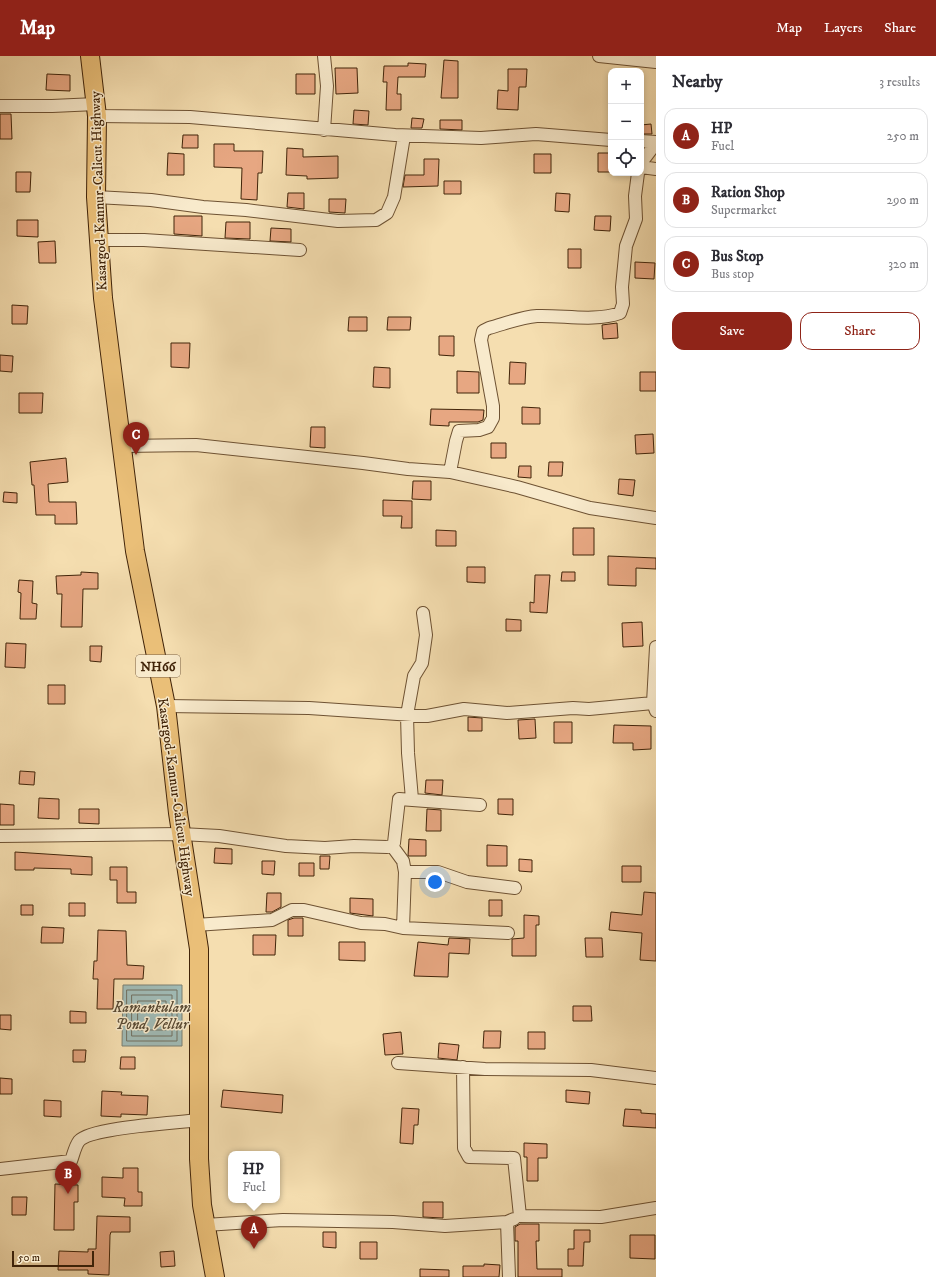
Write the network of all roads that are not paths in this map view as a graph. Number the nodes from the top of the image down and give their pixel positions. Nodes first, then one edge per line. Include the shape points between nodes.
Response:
1 (90, 56) edge
2 (324, 56) edge
3 (599, 56) edge
4 (656, 62) edge
5 (0, 106) edge
6 (96, 110) junction
7 (324, 130) junction
8 (404, 136) junction
9 (608, 140) edge
10 (644, 142) edge
11 (656, 143) edge
12 (644, 159) edge
13 (644, 167) edge
14 (656, 169) edge
15 (638, 176) edge
16 (96, 197) junction
17 (99, 240) junction
18 (300, 250) dead end
19 (122, 446) junction
20 (450, 472) junction
21 (656, 518) edge
22 (423, 613) dead end
23 (656, 647) edge
24 (166, 706) junction
25 (654, 707) edge
26 (407, 715) junction
27 (412, 799) junction
28 (480, 805) dead end
29 (181, 834) junction
30 (0, 836) edge
31 (392, 846) junction
32 (405, 872) junction
33 (515, 888) dead end
34 (195, 924) junction
35 (404, 928) junction
36 (508, 933) dead end
37 (398, 1063) dead end
38 (463, 1067) junction
39 (656, 1078) edge
40 (198, 1120) junction
41 (0, 1169) edge
42 (656, 1208) edge
43 (520, 1216) junction
44 (507, 1222) junction
45 (205, 1225) junction
46 (215, 1277) edge
47 (509, 1277) edge

1 - 6 highway, Kasargod-Kannur-Calicut Highway / NH66
2 - 7 street via 327,86
3 - 4 street
5 - 6 street via 52,106
6 - 7 street
6 - 16 highway, Kasargod-Kannur-Calicut Highway / NH66
7 - 8 street
8 - 9 street via 481,138 536,134
8 - 16 street via 394,197 387,213 376,220 338,221 246,210 203,208 151,200
10 - 11 street
11 - 12 street
13 - 14 street
15 - 20 street via 636,219 626,246 623,304 620,313 612,316 535,316 489,328 483,332 481,340 493,418 488,427 460,432
16 - 17 highway, Kasargod-Kannur-Calicut Highway / NH66
17 - 18 street via 144,240
17 - 19 highway, Kasargod-Kannur-Calicut Highway / NH66 via 103,298
19 - 20 street via 196,445
19 - 24 highway, Kasargod-Kannur-Calicut Highway / NH66 via 135,551
20 - 21 street via 517,486 590,508
22 - 26 street via 426,635 422,663 414,676
23 - 25 street
24 - 26 street via 309,708
24 - 29 highway, Kasargod-Kannur-Calicut Highway / NH66
25 - 26 street via 567,708 507,713 464,709 427,716
26 - 27 street
27 - 28 street
27 - 31 street via 399,799
29 - 30 street
29 - 31 street via 219,836 286,846
29 - 34 highway, Kasargod-Kannur-Calicut Highway / NH66
31 - 32 street via 403,861
32 - 33 street via 438,872 467,882
32 - 35 street
34 - 35 street via 272,920 292,910 304,910 346,921
34 - 40 highway, Kasargod-Kannur-Calicut Highway / NH66 via 199,949
35 - 36 street
37 - 38 street
38 - 39 street via 591,1070
38 - 43 street via 464,1148 469,1157 514,1158
40 - 41 street via 92,1134 80,1141 71,1162
40 - 45 highway, Kasargod-Kannur-Calicut Highway / NH66
42 - 43 street via 586,1218
43 - 44 street
44 - 45 street via 445,1226 393,1222 283,1220
44 - 47 street
45 - 46 highway, Kasargod-Kannur-Calicut Highway / NH66

